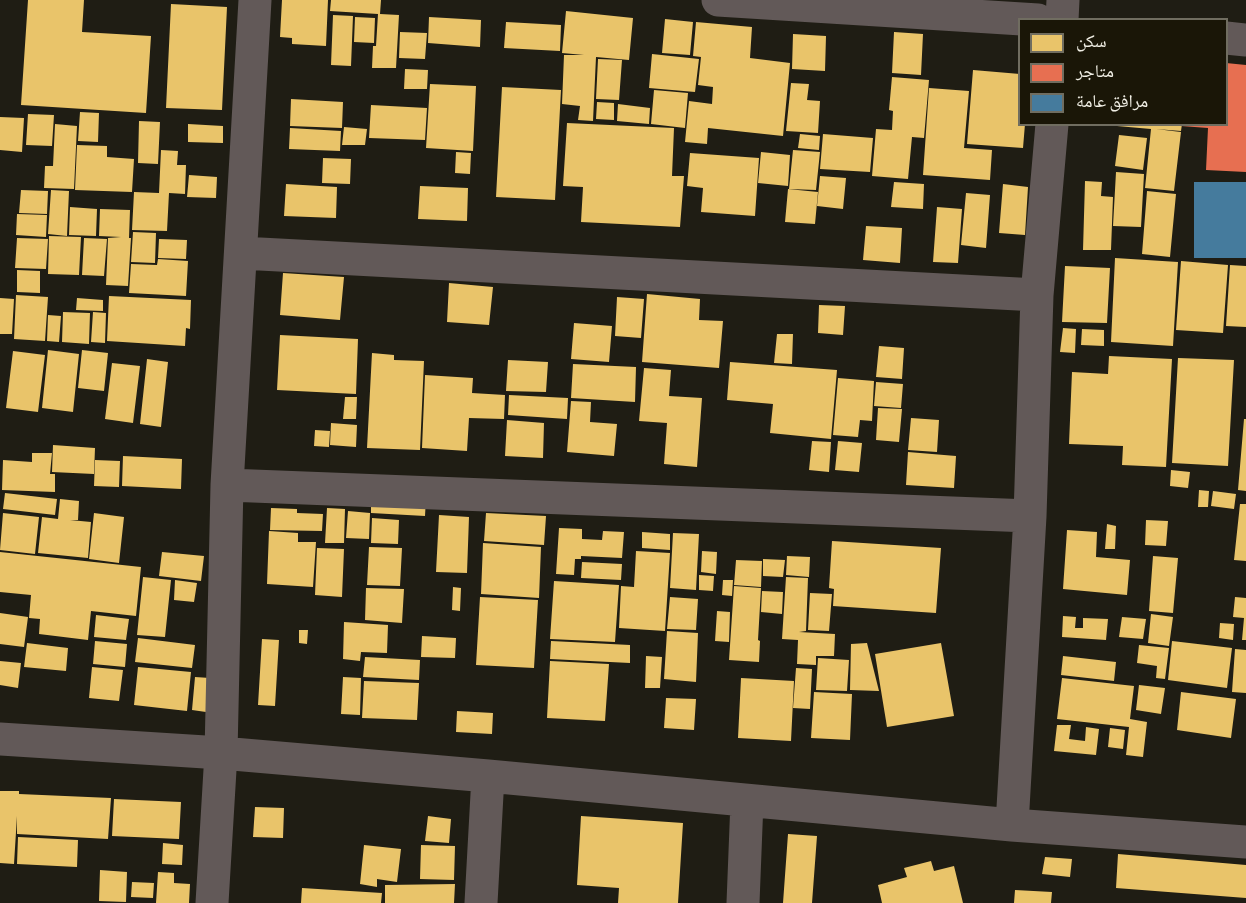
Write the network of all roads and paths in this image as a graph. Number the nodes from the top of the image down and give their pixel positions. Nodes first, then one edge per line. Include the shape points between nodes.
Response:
1 (255, 0) edge
2 (718, 0) edge
3 (1063, 0) edge
4 (1062, 18) edge
5 (1018, 19) edge
6 (1228, 38) edge
7 (1246, 40) edge
8 (1052, 126) edge
9 (241, 253) junction
10 (1037, 295) junction
11 (227, 485) junction
12 (1030, 516) junction
13 (0, 739) edge
14 (221, 753) junction
15 (488, 776) junction
16 (747, 801) junction
17 (1012, 825) junction
18 (1246, 842) edge
19 (212, 903) edge
20 (482, 903) edge
21 (743, 903) edge

1 - 9 street
2 - 5 street
3 - 4 street
6 - 7 street
8 - 10 street
9 - 10 street
9 - 11 street
10 - 12 street
11 - 12 street
11 - 14 street
12 - 17 street
13 - 14 street
14 - 15 street
14 - 19 street
15 - 16 street
15 - 20 street
16 - 17 street
16 - 21 street
17 - 18 street

